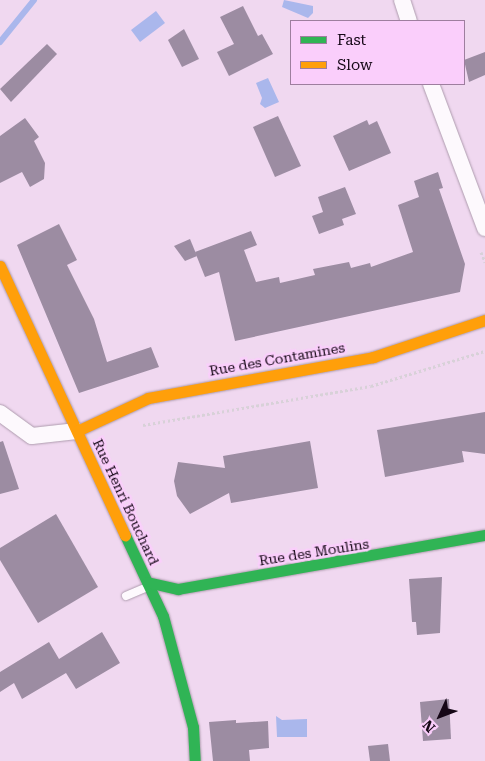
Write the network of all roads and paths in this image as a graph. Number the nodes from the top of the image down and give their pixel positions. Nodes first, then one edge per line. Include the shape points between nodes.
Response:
1 (402, 0) edge
2 (409, 20) edge
3 (431, 85) edge
4 (485, 228) edge
5 (481, 252) dead end
6 (485, 262) edge
7 (0, 266) edge
8 (485, 320) edge
9 (485, 351) edge
10 (0, 412) edge
11 (137, 425) dead end
12 (77, 431) junction
13 (485, 534) edge
14 (148, 584) junction
15 (126, 596) dead end
16 (195, 761) edge

1 - 2 street
3 - 4 street
5 - 6 path
7 - 12 street, Rue Henri Bouchard
8 - 12 street, Rue des Contamines via 373,357 148,398
9 - 11 path via 379,385
10 - 12 street via 32,436
12 - 14 street, Rue Henri Bouchard
13 - 14 street, Rue des Moulins via 381,556 178,589
14 - 15 lane
14 - 16 street, Rue Henri Bouchard via 162,616 193,727

